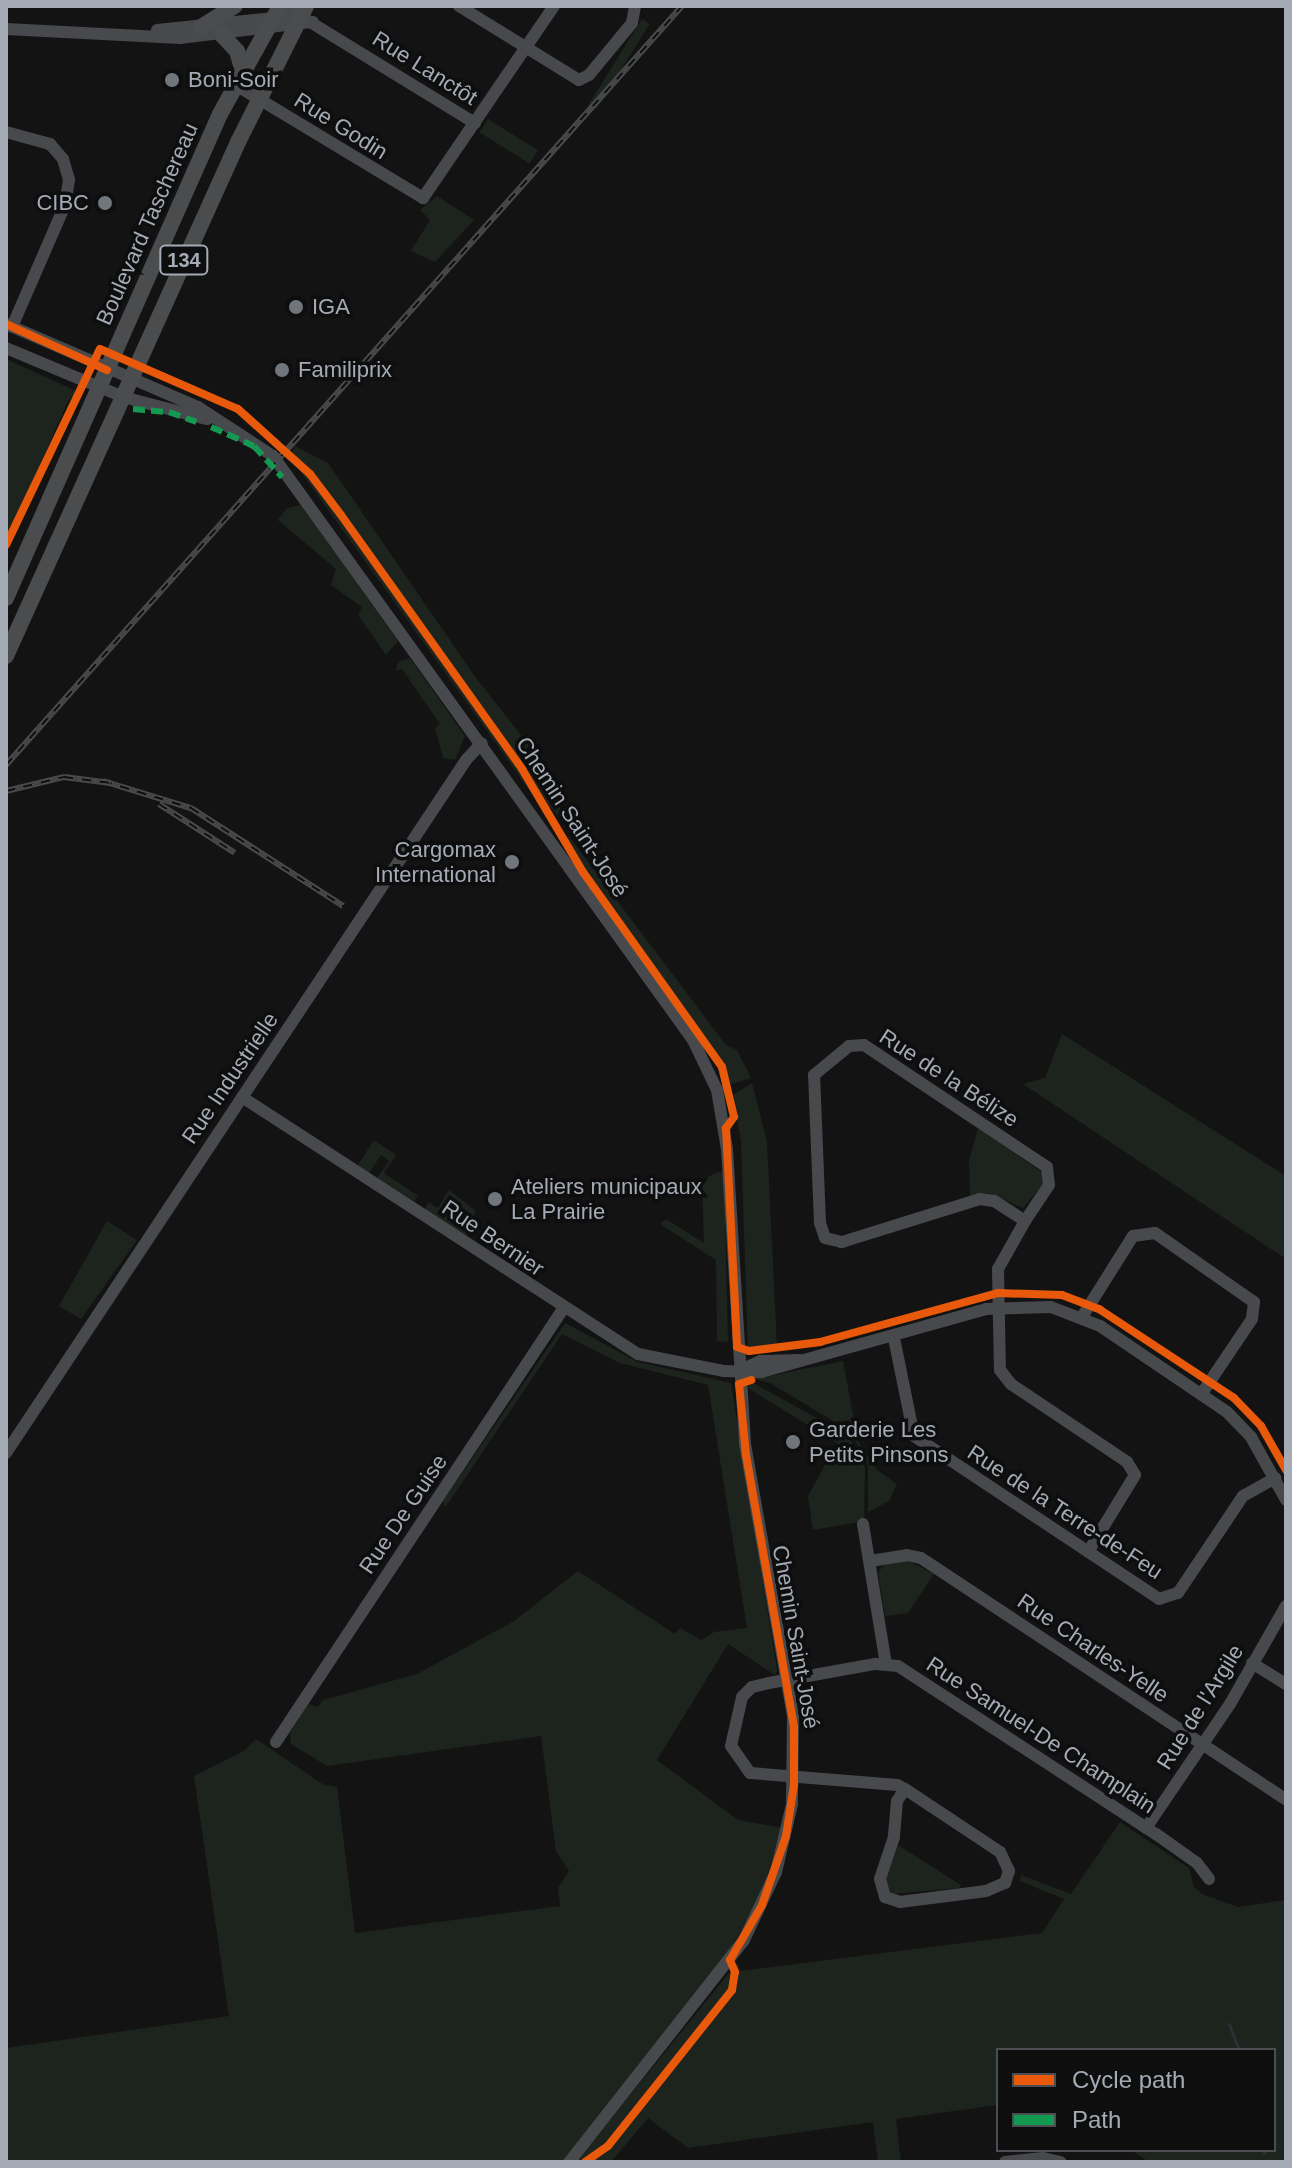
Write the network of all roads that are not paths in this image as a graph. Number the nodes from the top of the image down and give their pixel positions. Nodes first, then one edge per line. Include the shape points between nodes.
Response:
1 (235, 6) edge
2 (459, 6) edge
3 (554, 6) edge
4 (635, 6) edge
5 (275, 15) edge
6 (304, 17) edge
7 (201, 27) junction
8 (6, 29) edge
9 (117, 33) junction
10 (222, 35) junction
11 (526, 48) junction
12 (242, 68) junction
13 (234, 84) junction
14 (259, 96) junction
15 (475, 123) junction
16 (6, 132) edge
17 (9, 326) edge
18 (6, 348) edge
19 (107, 370) junction
20 (131, 380) junction
21 (100, 388) junction
22 (123, 397) junction
23 (229, 426) junction
24 (41, 519) junction
25 (64, 529) junction
26 (6, 598) edge
27 (6, 656) edge
28 (482, 743) junction
29 (242, 1097) junction
30 (1025, 1221) junction
31 (999, 1307) junction
32 (563, 1309) junction
33 (1082, 1317) junction
34 (894, 1338) junction
35 (738, 1371) junction
36 (1202, 1393) junction
37 (6, 1453) edge
38 (1275, 1478) junction
39 (1286, 1500) edge
40 (863, 1524) dead end
41 (1088, 1552) junction
42 (870, 1561) junction
43 (1286, 1606) edge
44 (1252, 1663) junction
45 (886, 1664) junction
46 (788, 1680) junction
47 (1286, 1684) edge
48 (276, 1742) dead end
49 (1202, 1745) junction
50 (795, 1777) junction
51 (905, 1789) junction
52 (1286, 1800) edge
53 (1146, 1828) junction
54 (1209, 1879) dead end
55 (569, 2162) edge
56 (1005, 2162) edge
57 (1061, 2162) edge

1 - 7 main road
2 - 11 street
3 - 11 street
4 - 11 street via 632,23 583,80
5 - 6 street
5 - 6 street, Rue Lanctôt
5 - 7 street
5 - 10 street
5 - 12 main road, Boulevard Taschereau / 134
6 - 14 main road, 134
6 - 15 street, Rue Lanctôt
7 - 9 street
8 - 9 street
9 - 10 street
10 - 12 main road via 237,51
11 - 15 street
12 - 13 main road, Boulevard Taschereau / 134
13 - 14 street, Rue Godin
13 - 19 main road, Boulevard Taschereau / 134
14 - 15 street, Rue Godin via 412,195 426,196
14 - 20 main road, 134
16 - 17 street via 50,144 63,159 69,180 65,205
17 - 19 street, Chemin Saint-José
18 - 21 street, Chemin Saint-José
19 - 20 street, Chemin Saint-José
19 - 21 main road, Boulevard Taschereau / 134
20 - 22 main road, 134
20 - 23 street, Chemin Saint-José
21 - 22 street, Chemin Saint-José
21 - 24 main road, Boulevard Taschereau / 134
22 - 23 street, Chemin Saint-José
22 - 25 main road, 134
23 - 28 street, Chemin Saint-José via 256,440 277,460
24 - 25 main road
24 - 26 main road, Boulevard Taschereau / 134
25 - 27 main road, 134
28 - 29 street, Rue Industrielle
28 - 35 street, Chemin Saint-José via 693,1040 714,1080 726,1136
29 - 32 street, Rue Bernier
29 - 37 street, Rue Industrielle
30 - 30 street, Rue de la Bélize via 1049,1185 1050,1172 1043,1164 864,1045 849,1046 815,1072 820,1223 829,1241 842,1242 980,1199 994,1201
30 - 31 street, Rue de la Bélize via 1000,1262
31 - 33 street, Rue Bernier via 1041,1306
31 - 34 street, Rue Bernier
31 - 41 street, Rue de la Bélize via 1002,1375 1134,1470 1132,1485
32 - 35 street, Rue Bernier via 638,1354
32 - 48 street, Rue De Guise
33 - 36 street, Rue Bernier
33 - 36 street via 1133,1236 1155,1233 1254,1302 1252,1319
34 - 35 street, Rue Bernier via 761,1372
34 - 41 street, Rue de la Terre-de-Feu via 914,1436
35 - 46 street, Chemin Saint-José via 749,1474
36 - 38 street, Rue Bernier via 1246,1430
38 - 39 street, Rue Bernier
38 - 41 street, Rue de la Terre-de-Feu via 1240,1499 1171,1598 1156,1597
40 - 42 street
42 - 45 street
42 - 49 street, Rue Charles-Yelle via 921,1558
43 - 44 street, Rue de l'Argile
44 - 47 street
44 - 49 street, Rue de l'Argile
45 - 46 street
45 - 53 street, Rue Samuel-De Champlain via 912,1673
46 - 50 street, Chemin Saint-José
46 - 50 street via 745,1693 730,1742 737,1761 750,1773
49 - 52 street, Rue Charles-Yelle
49 - 53 street, Rue de l'Argile
50 - 51 street via 883,1782
50 - 55 street, Chemin Saint-José via 779,1863 749,1930
51 - 51 street via 1000,1852 1008,1868 1005,1883 986,1891 900,1902 885,1897 880,1879 894,1837 897,1801
53 - 54 street, Rue Samuel-De Champlain via 1197,1863
56 - 57 street

